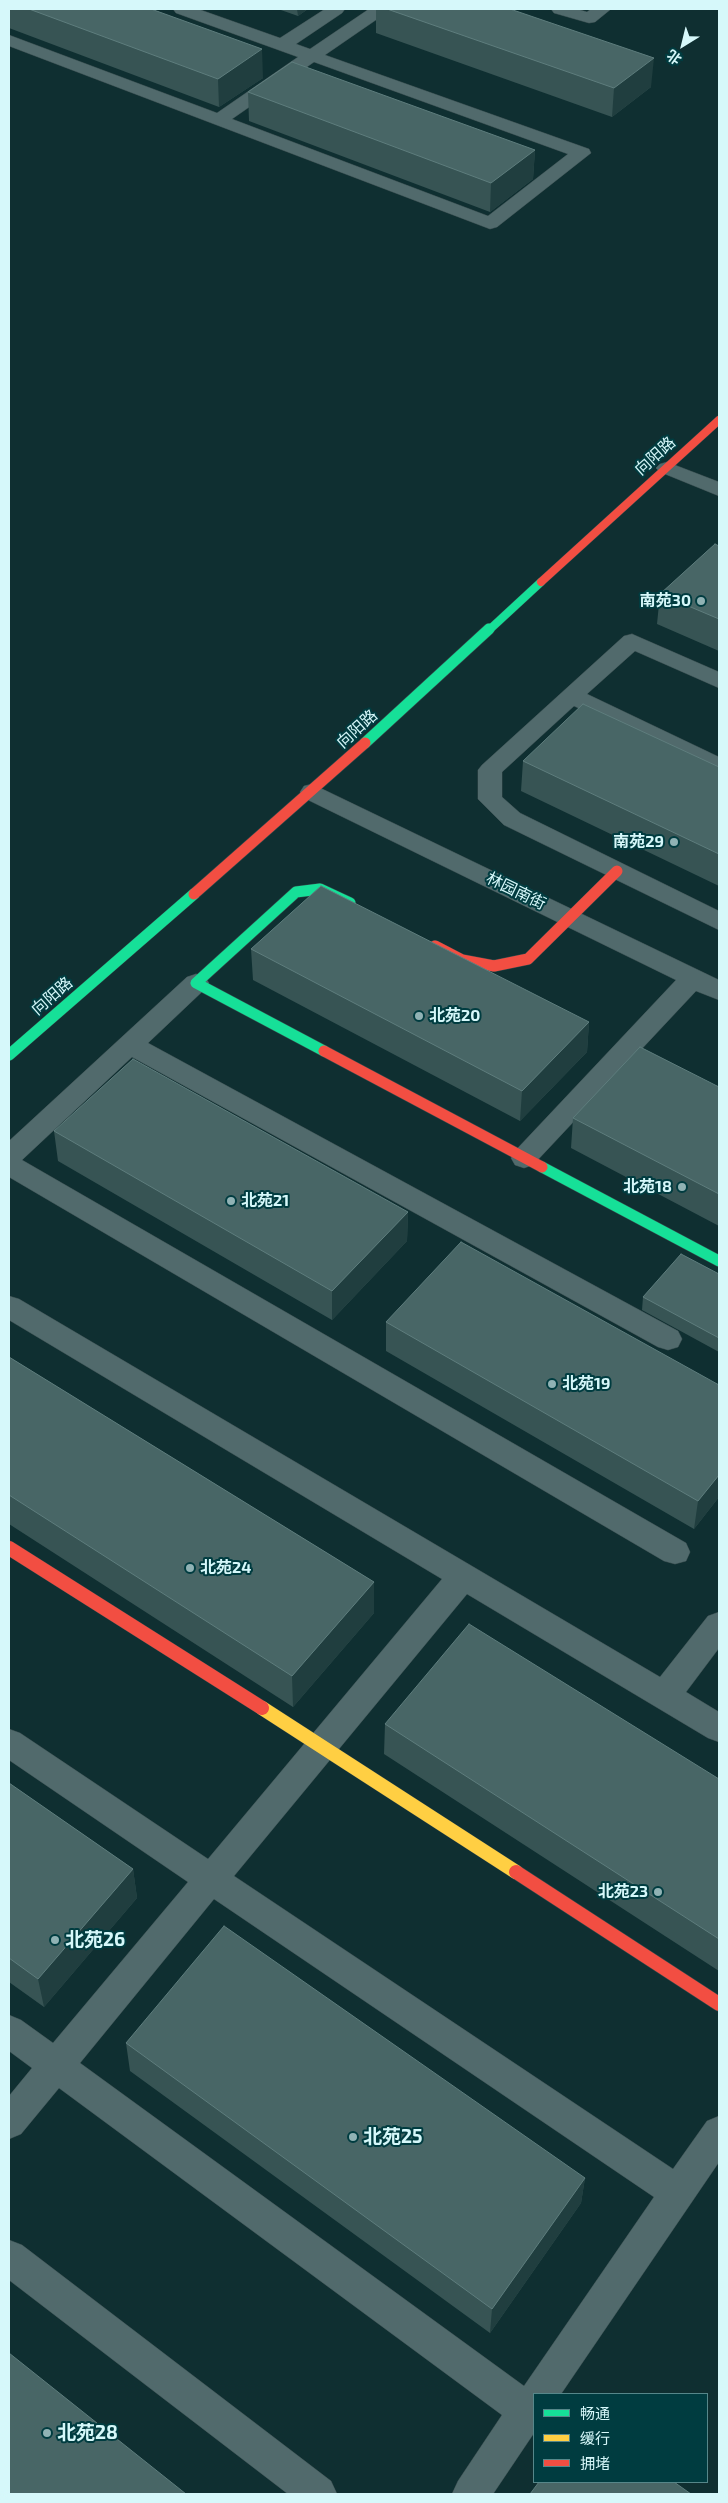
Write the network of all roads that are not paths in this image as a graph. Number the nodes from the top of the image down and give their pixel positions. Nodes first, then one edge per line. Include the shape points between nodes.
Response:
1 (182, 9) edge
2 (336, 9) edge
3 (380, 9) edge
4 (560, 9) edge
5 (602, 9) edge
6 (9, 40) edge
7 (282, 45) junction
8 (311, 55) junction
9 (218, 120) junction
10 (719, 420) edge
11 (666, 468) junction
12 (719, 490) edge
13 (719, 681) edge
14 (571, 696) junction
15 (719, 766) edge
16 (312, 792) junction
17 (618, 871) junction
18 (364, 911) edge
19 (570, 918) junction
20 (719, 921) edge
21 (426, 942) edge
22 (693, 978) junction
23 (196, 983) junction
24 (719, 990) edge
25 (129, 1044) junction
26 (9, 1055) edge
27 (9, 1157) edge
28 (524, 1158) junction
29 (9, 1165) edge
30 (719, 1261) edge
31 (9, 1306) edge
32 (668, 1340) dead end
33 (9, 1548) edge
34 (675, 1552) dead end
35 (464, 1576) junction
36 (719, 1625) edge
37 (665, 1695) junction
38 (719, 1728) edge
39 (9, 1743) edge
40 (322, 1746) junction
41 (212, 1878) junction
42 (719, 2004) edge
43 (9, 2031) edge
44 (56, 2066) junction
45 (9, 2122) edge
46 (719, 2133) edge
47 (678, 2193) junction
48 (9, 2258) edge
49 (540, 2393) edge
50 (533, 2401) edge
51 (533, 2403) edge
52 (318, 2494) edge
53 (471, 2494) edge

1 - 7 street
2 - 7 street
3 - 8 street
4 - 5 street via 589,18
6 - 9 street
7 - 8 street
8 - 9 street
8 - 9 street via 582,153 490,223
10 - 11 street, 向阳路
11 - 12 street
11 - 16 street, 向阳路
13 - 14 street via 632,641
14 - 15 street
14 - 17 street via 490,770 490,799 512,819
16 - 19 street, 林园南街
16 - 26 street, 向阳路
17 - 19 street
17 - 20 street
18 - 23 street via 320,889 296,892
19 - 21 street via 528,958 494,966 462,960
19 - 22 street, 林园南街
22 - 24 street, 林园南街
22 - 28 street
23 - 25 street
23 - 28 street
25 - 27 street
25 - 32 street
28 - 30 street
29 - 34 street
31 - 35 street
33 - 40 street
35 - 37 street
35 - 40 street
36 - 37 street
37 - 38 street
39 - 41 street
40 - 41 street
40 - 42 street
41 - 44 street
41 - 47 street
43 - 44 street
44 - 45 street
44 - 50 street
46 - 47 street
47 - 49 street
48 - 52 street
51 - 53 street

